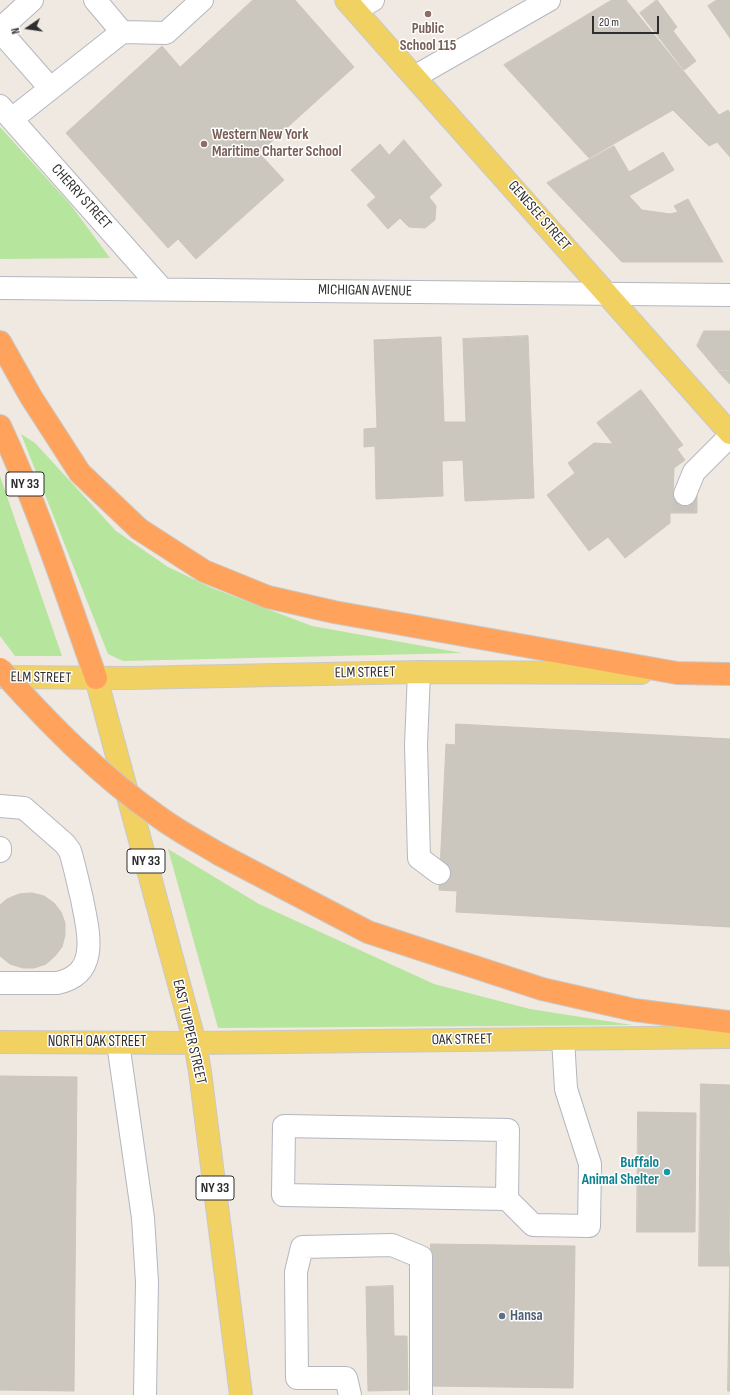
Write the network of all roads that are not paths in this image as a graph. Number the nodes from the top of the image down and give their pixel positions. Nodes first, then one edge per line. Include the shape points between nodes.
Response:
1 (32, 0) edge
2 (95, 0) edge
3 (202, 0) edge
4 (549, 0) edge
5 (358, 3) edge
6 (0, 30) edge
7 (122, 32) junction
8 (416, 76) junction
9 (50, 88) junction
10 (6, 112) edge
11 (0, 288) edge
12 (162, 289) junction
13 (607, 294) junction
14 (730, 295) edge
15 (0, 342) edge
16 (0, 426) edge
17 (730, 435) edge
18 (685, 494) tunnel mouth
19 (0, 669) edge
20 (419, 672) junction
21 (677, 673) junction
22 (730, 674) edge
23 (0, 677) edge
24 (96, 678) junction
25 (0, 806) edge
26 (0, 848) edge
27 (0, 852) edge
28 (439, 873) dead end
29 (0, 983) edge
30 (730, 1022) edge
31 (730, 1037) edge
32 (563, 1039) junction
33 (0, 1042) edge
34 (118, 1042) junction
35 (195, 1044) junction
36 (507, 1199) junction
37 (145, 1395) edge
38 (241, 1395) edge
39 (350, 1395) edge
40 (421, 1395) edge

1 - 6 street
2 - 7 street
3 - 7 street via 166,33
4 - 8 street
5 - 8 main road, GENESEE STREET
6 - 9 street
7 - 9 street
8 - 13 main road, GENESEE STREET
9 - 10 street
10 - 12 street, CHERRY STREET
11 - 12 street, MICHIGAN AVENUE
12 - 13 street, MICHIGAN AVENUE
13 - 14 street, MICHIGAN AVENUE
13 - 17 main road, GENESEE STREET
15 - 21 highway via 31,397 80,473 139,529 211,574 268,597 334,612
16 - 24 highway, NY 33 via 17,462
17 - 18 street via 694,472
19 - 30 highway, bridge via 89,761 159,817 219,854 368,932 542,989 634,1010
20 - 21 main road, ELM STREET
20 - 24 main road, ELM STREET
20 - 28 street via 416,745 419,858
21 - 22 highway, ELM STREET
23 - 24 main road, ELM STREET
24 - 35 main road, EAST TUPPER STREET / NY 33
25 - 29 street via 24,808 70,851 87,925 89,949 81,970 65,982
26 - 27 street
31 - 32 main road, OAK STREET
32 - 35 main road, OAK STREET
32 - 36 street via 566,1089 590,1164 590,1226 533,1225
33 - 34 main road, NORTH OAK STREET
34 - 35 main road, NORTH OAK STREET
34 - 37 street via 143,1218 147,1282
35 - 38 main road, EAST TUPPER STREET / NY 33
36 - 36 street via 283,1195 284,1126 508,1130
39 - 40 street via 346,1378 297,1378 296,1272 302,1248 392,1245 421,1257

